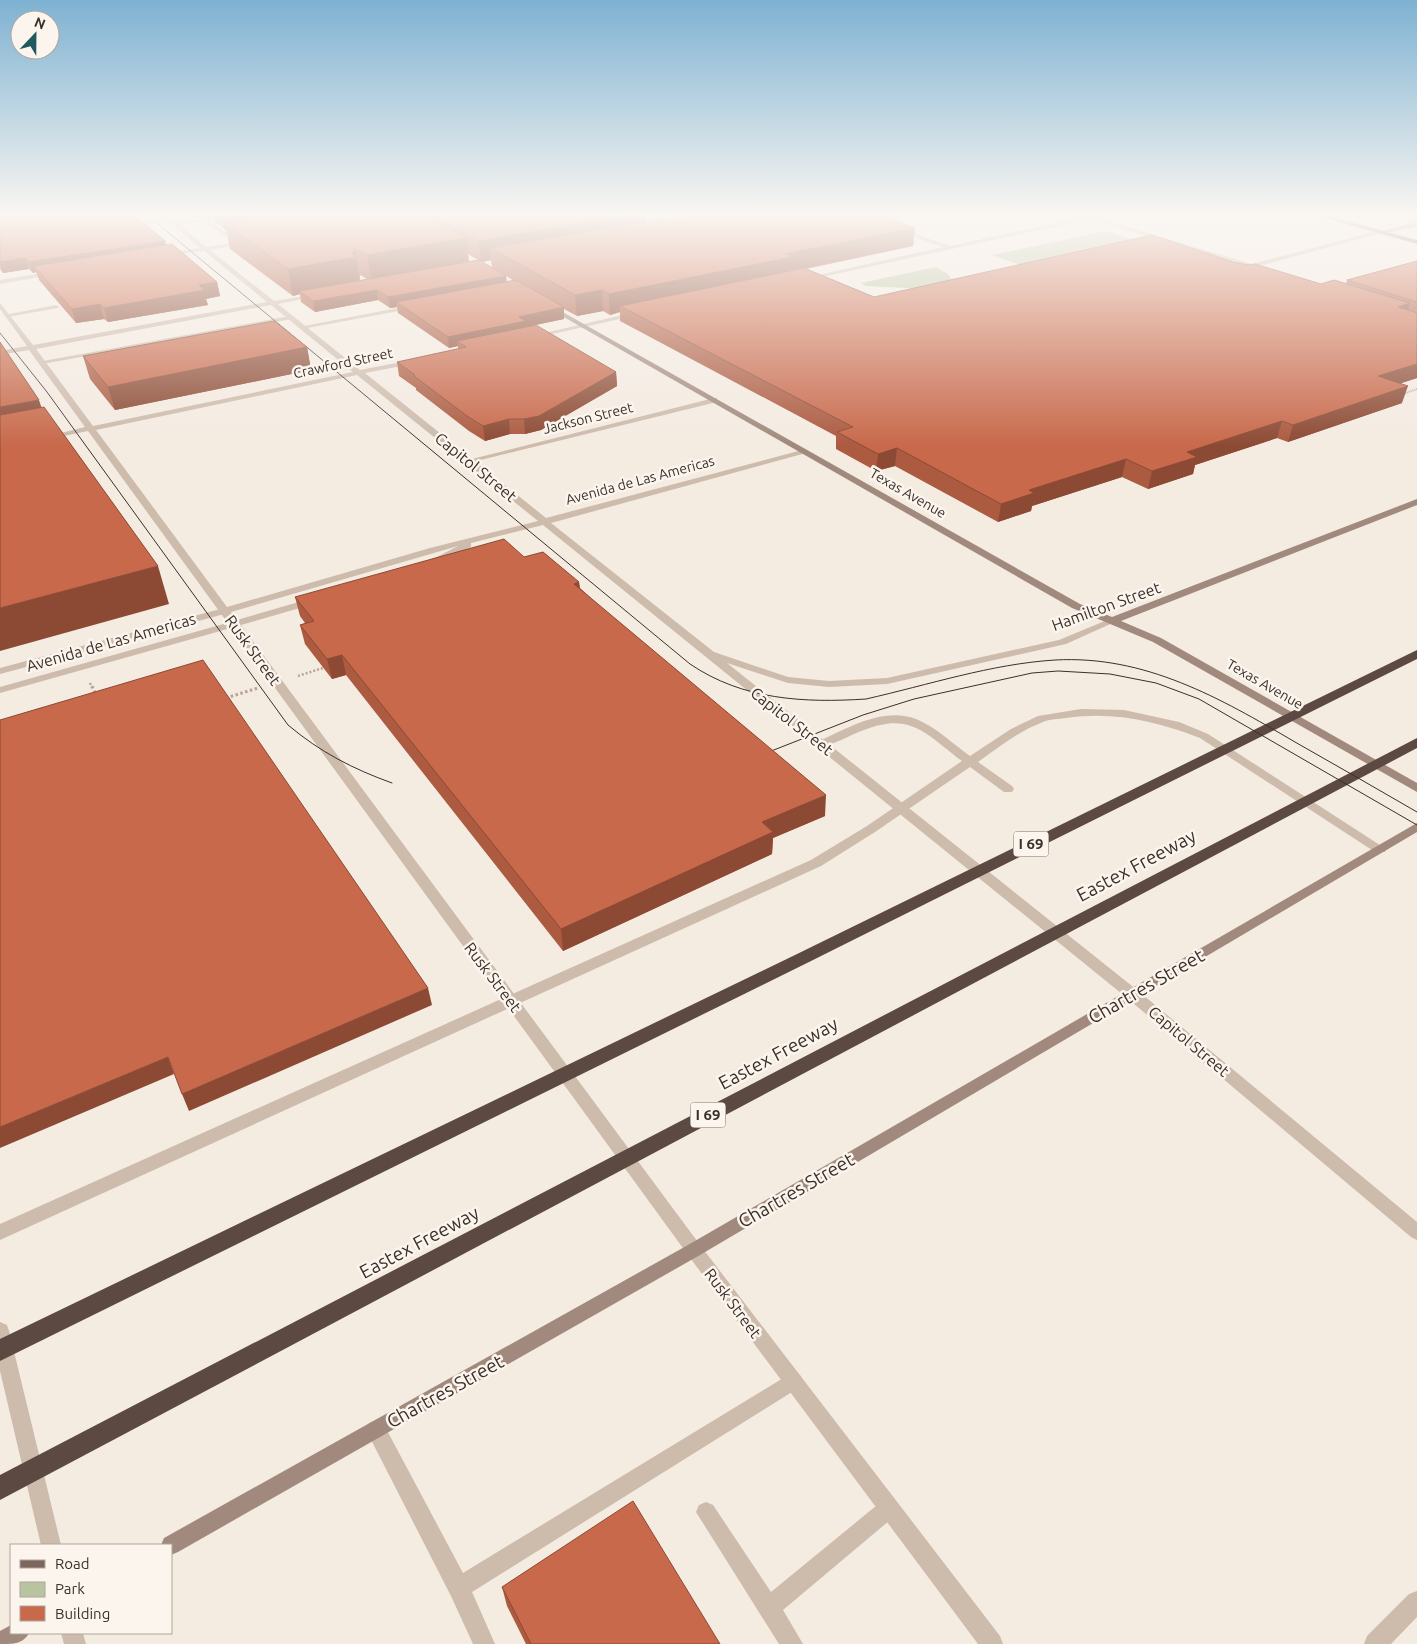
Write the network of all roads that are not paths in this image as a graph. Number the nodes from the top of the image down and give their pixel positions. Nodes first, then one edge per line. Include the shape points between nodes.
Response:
1 (257, 292) edge
2 (321, 294) edge
3 (540, 301) edge
4 (272, 304) junction
5 (0, 305) edge
6 (422, 305) edge
7 (56, 307) edge
8 (649, 312) edge
9 (7, 315) junction
10 (290, 318) junction
11 (583, 325) junction
12 (302, 327) junction
13 (530, 337) edge
14 (31, 347) junction
15 (0, 353) edge
16 (426, 359) edge
17 (42, 362) junction
18 (359, 373) junction
19 (714, 400) junction
20 (90, 428) junction
21 (43, 438) edge
22 (803, 451) junction
23 (468, 461) junction
24 (1417, 502) edge
25 (544, 522) junction
26 (485, 538) junction
27 (425, 565) edge
28 (322, 598) edge
29 (229, 617) junction
30 (1112, 621) junction
31 (706, 652) junction
32 (1417, 654) edge
33 (0, 671) edge
34 (0, 690) edge
35 (1417, 742) edge
36 (822, 744) junction
37 (1417, 788) edge
38 (1008, 789) dead end
39 (1417, 827) edge
40 (1380, 849) junction
41 (1132, 994) junction
42 (0, 1232) edge
43 (1417, 1232) edge
44 (694, 1250) junction
45 (0, 1331) edge
46 (0, 1350) edge
47 (793, 1381) junction
48 (376, 1430) junction
49 (0, 1488) edge
50 (889, 1508) junction
51 (706, 1512) dead end
52 (51, 1544) edge
53 (172, 1544) edge
54 (459, 1588) junction
55 (1417, 1602) edge
56 (769, 1608) junction
57 (16, 1634) edge
58 (0, 1643) edge
59 (484, 1644) edge
60 (792, 1644) edge
61 (992, 1644) edge
62 (1375, 1644) edge

1 - 4 street, Capitol Street
2 - 4 street
3 - 11 main road, Texas Avenue
4 - 10 street, Capitol Street
4 - 14 street
5 - 9 street, Rusk Street
6 - 12 street
7 - 9 street
8 - 11 street
9 - 14 street, Rusk Street
10 - 12 street, Capitol Street
10 - 17 street
11 - 13 street
11 - 19 main road, Texas Avenue
12 - 18 street, Capitol Street
14 - 15 street
14 - 17 street, Rusk Street
16 - 18 street, Crawford Street
17 - 20 street, Rusk Street
18 - 20 street, Crawford Street
18 - 23 street, Capitol Street
19 - 22 main road, Texas Avenue
19 - 23 street, Jackson Street
20 - 21 street, Crawford Street
20 - 29 street, Rusk Street
22 - 25 street, Avenida de Las Americas
22 - 30 main road, Texas Avenue via 1076,606
23 - 25 street, Capitol Street
24 - 30 main road, Hamilton Street
25 - 26 street, Avenida de Las Americas
25 - 31 street, Capitol Street
26 - 27 street, Avenida de Las Americas
26 - 29 street, Avenida de Las Americas via 452,543 400,558
28 - 29 street, Avenida de Las Americas
29 - 33 street, Avenida de Las Americas
29 - 34 street, Avenida de Las Americas
29 - 44 street, Rusk Street
30 - 31 street, Hamilton Street via 1062,642 887,681 829,684 788,680
30 - 37 main road, Texas Avenue via 1157,640
31 - 36 street, Capitol Street
32 - 46 highway, I 69
35 - 49 highway, Eastex Freeway / I 69
36 - 38 street via 881,720 903,719 927,730
36 - 41 street, Capitol Street
39 - 40 main road, Chartres Street
40 - 41 main road, Chartres Street
40 - 42 street via 1204,736 1150,718 1100,711 1063,713 1027,724 871,829 808,867
41 - 43 street, Capitol Street
41 - 44 main road, Chartres Street
44 - 47 street, Rusk Street
44 - 48 main road, Chartres Street
45 - 52 street
47 - 50 street, Rusk Street
47 - 54 street
48 - 53 main road, Chartres Street
48 - 54 street
50 - 56 street
50 - 61 street, Rusk Street
51 - 56 street
54 - 59 street
55 - 62 street
56 - 60 street
57 - 58 main road

